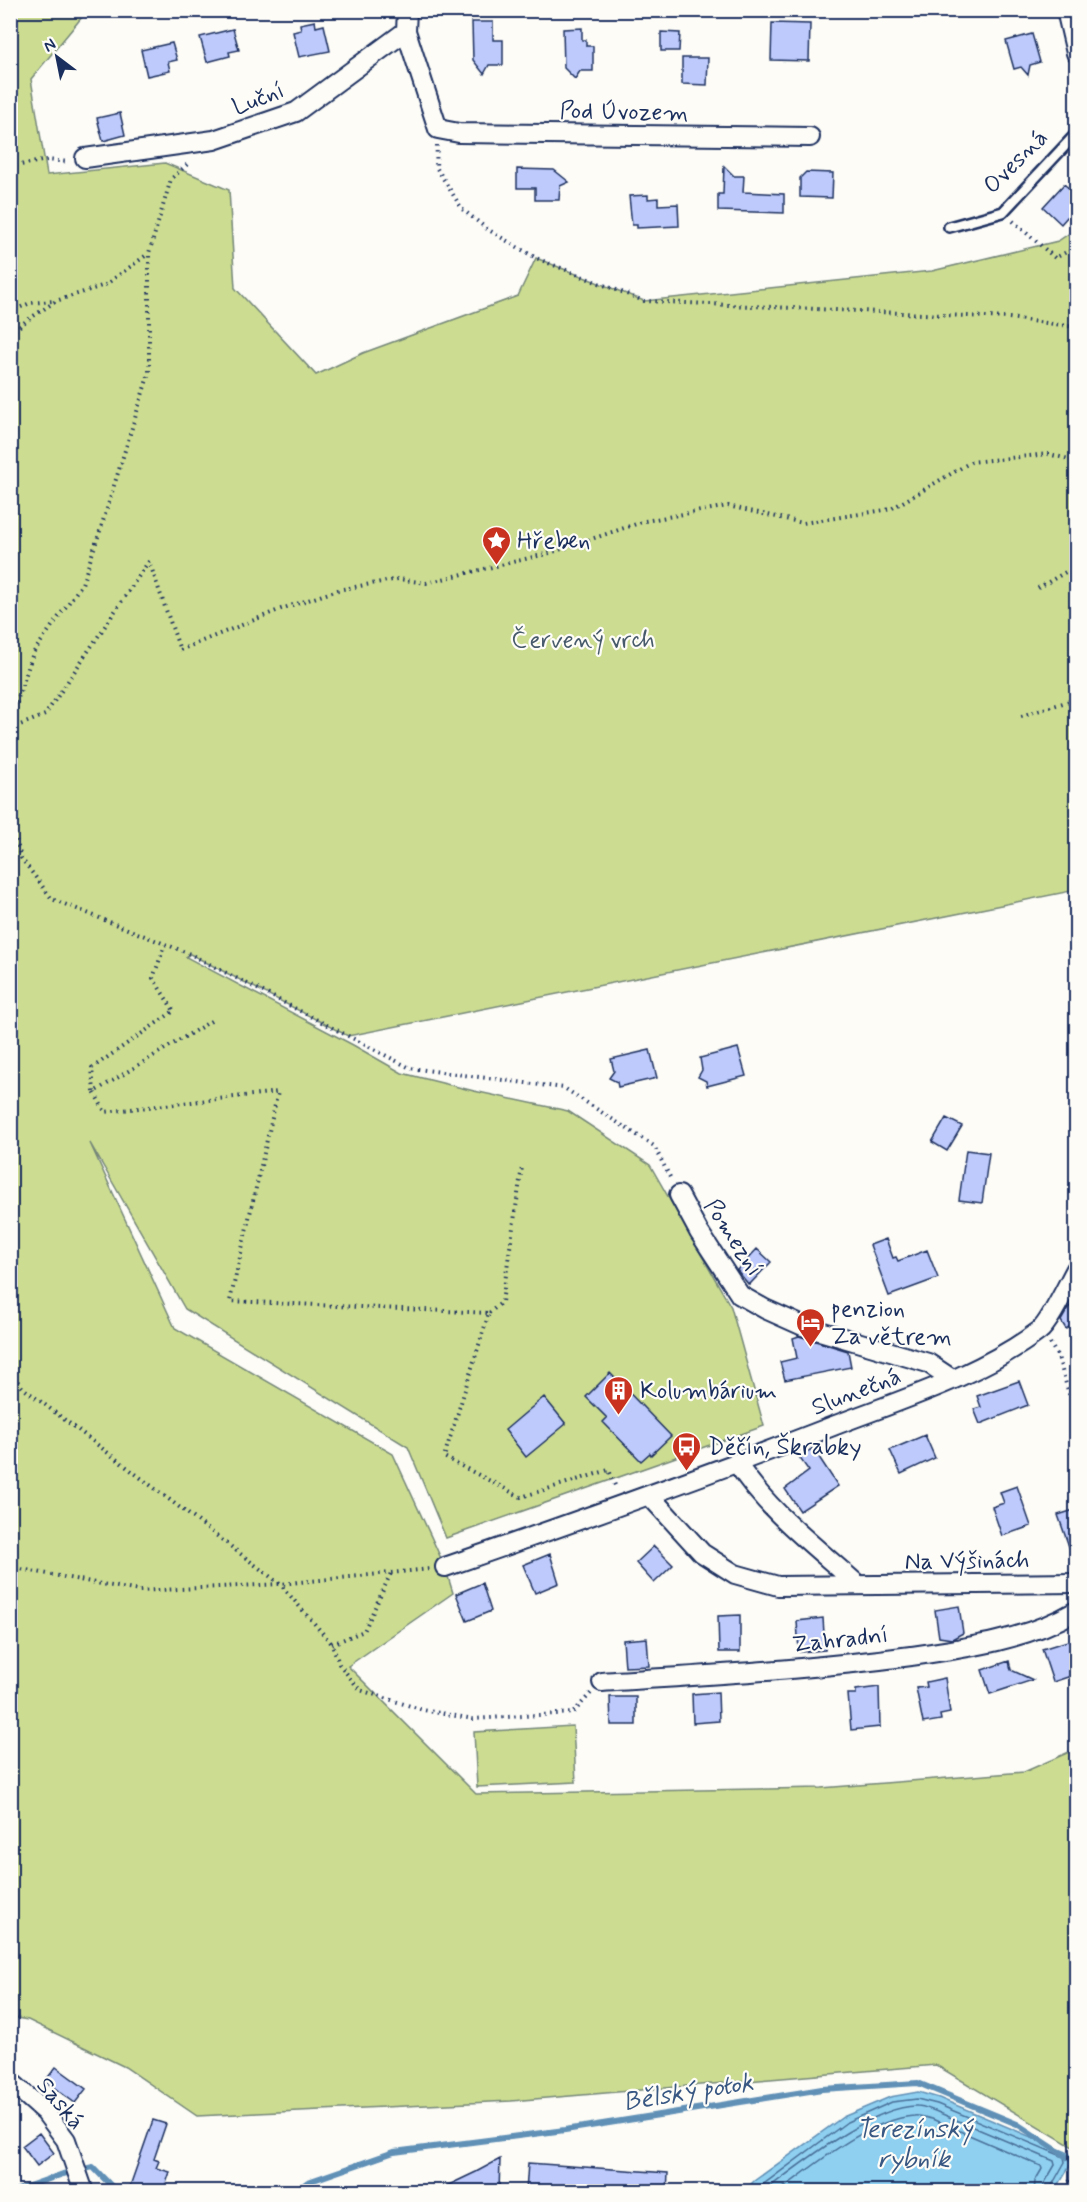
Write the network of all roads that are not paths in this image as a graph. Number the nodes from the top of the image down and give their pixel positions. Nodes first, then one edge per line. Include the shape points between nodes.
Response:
1 (407, 10) edge
2 (1066, 10) edge
3 (406, 31) junction
4 (1077, 52) edge
5 (1077, 134) edge
6 (810, 137) dead end
7 (85, 158) road end
8 (949, 227) dead end
9 (679, 1195) road end
10 (1077, 1269) edge
11 (952, 1379) junction
12 (737, 1463) junction
13 (650, 1496) junction
14 (445, 1568) road end
15 (1077, 1583) edge
16 (858, 1585) junction
17 (1077, 1611) edge
18 (602, 1682) road end
19 (10, 2080) edge
20 (84, 2192) edge

1 - 3 street
2 - 4 street
3 - 6 street, Pod Úvozem via 438,129 459,133
3 - 7 street, Luční via 296,112 214,140
5 - 8 lane, Ovesná via 1003,212
9 - 11 street, Pomezní via 740,1295 803,1326 928,1363
10 - 11 street, Slunečná via 1042,1329 1001,1356
11 - 12 street, Slunečná
12 - 13 street, Slunečná
12 - 16 street via 750,1484
13 - 14 street, Slunečná
13 - 16 street, Na Výšinách via 702,1553 735,1574 778,1586
15 - 16 street, Na Výšinách
17 - 18 street, Zahradní via 1054,1624 978,1647 849,1665
19 - 20 street, Saská via 45,2112 66,2140

